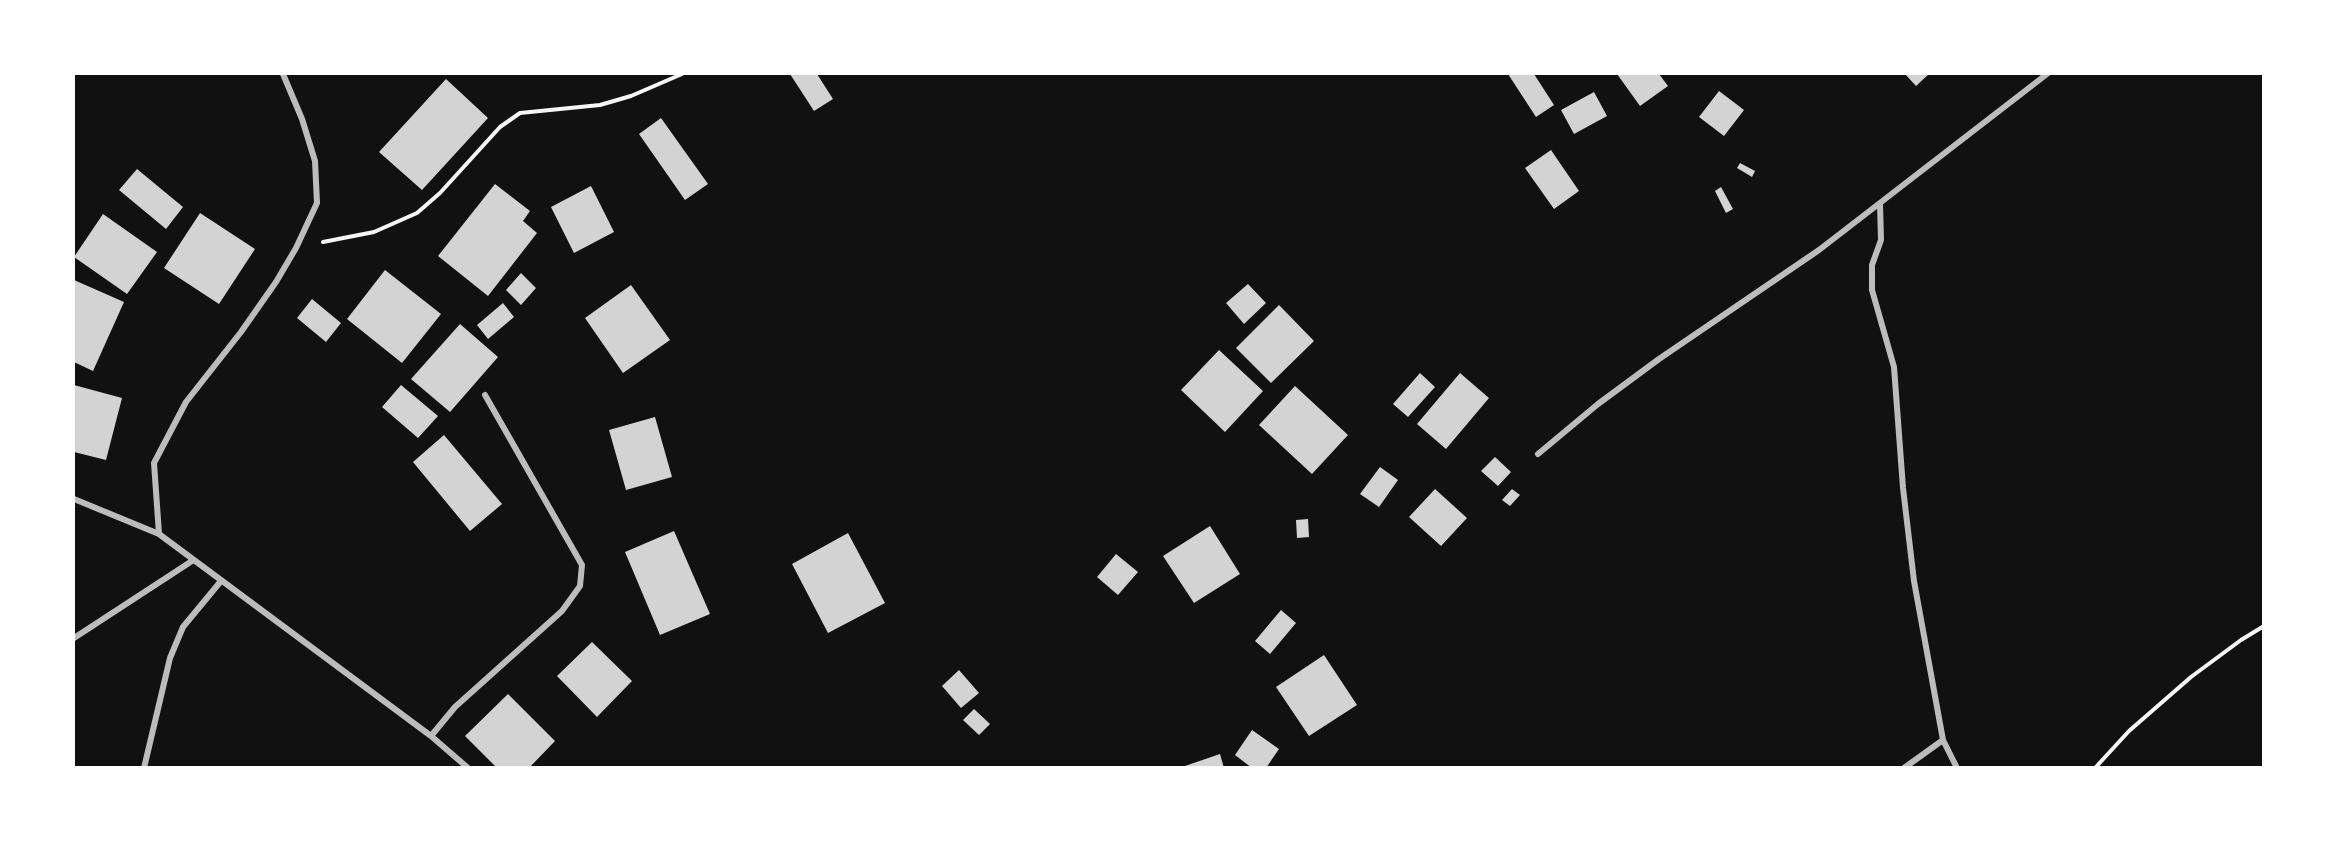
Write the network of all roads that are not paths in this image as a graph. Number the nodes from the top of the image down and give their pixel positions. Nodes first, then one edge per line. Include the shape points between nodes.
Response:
1 (283, 74) edge
2 (2047, 74) edge
3 (1880, 204) junction
4 (485, 395) dead end
5 (1538, 454) dead end
6 (74, 499) edge
7 (159, 534) junction
8 (192, 561) junction
9 (221, 581) junction
10 (74, 638) edge
11 (431, 736) junction
12 (1943, 740) junction
13 (144, 768) edge
14 (468, 768) edge
15 (1904, 768) edge
16 (1957, 768) edge

1 - 7 street via 315,161 317,203 296,248 241,332 186,402 154,463
2 - 3 street
3 - 5 street via 1659,359
3 - 12 street via 1881,240 1872,265 1872,290 1894,367 1914,581
4 - 11 street via 582,565 580,585 562,610 455,707
6 - 7 street
7 - 8 street
8 - 9 street
8 - 10 street
9 - 11 street
9 - 13 street via 183,627 170,658
11 - 14 street
12 - 15 street
12 - 16 street

